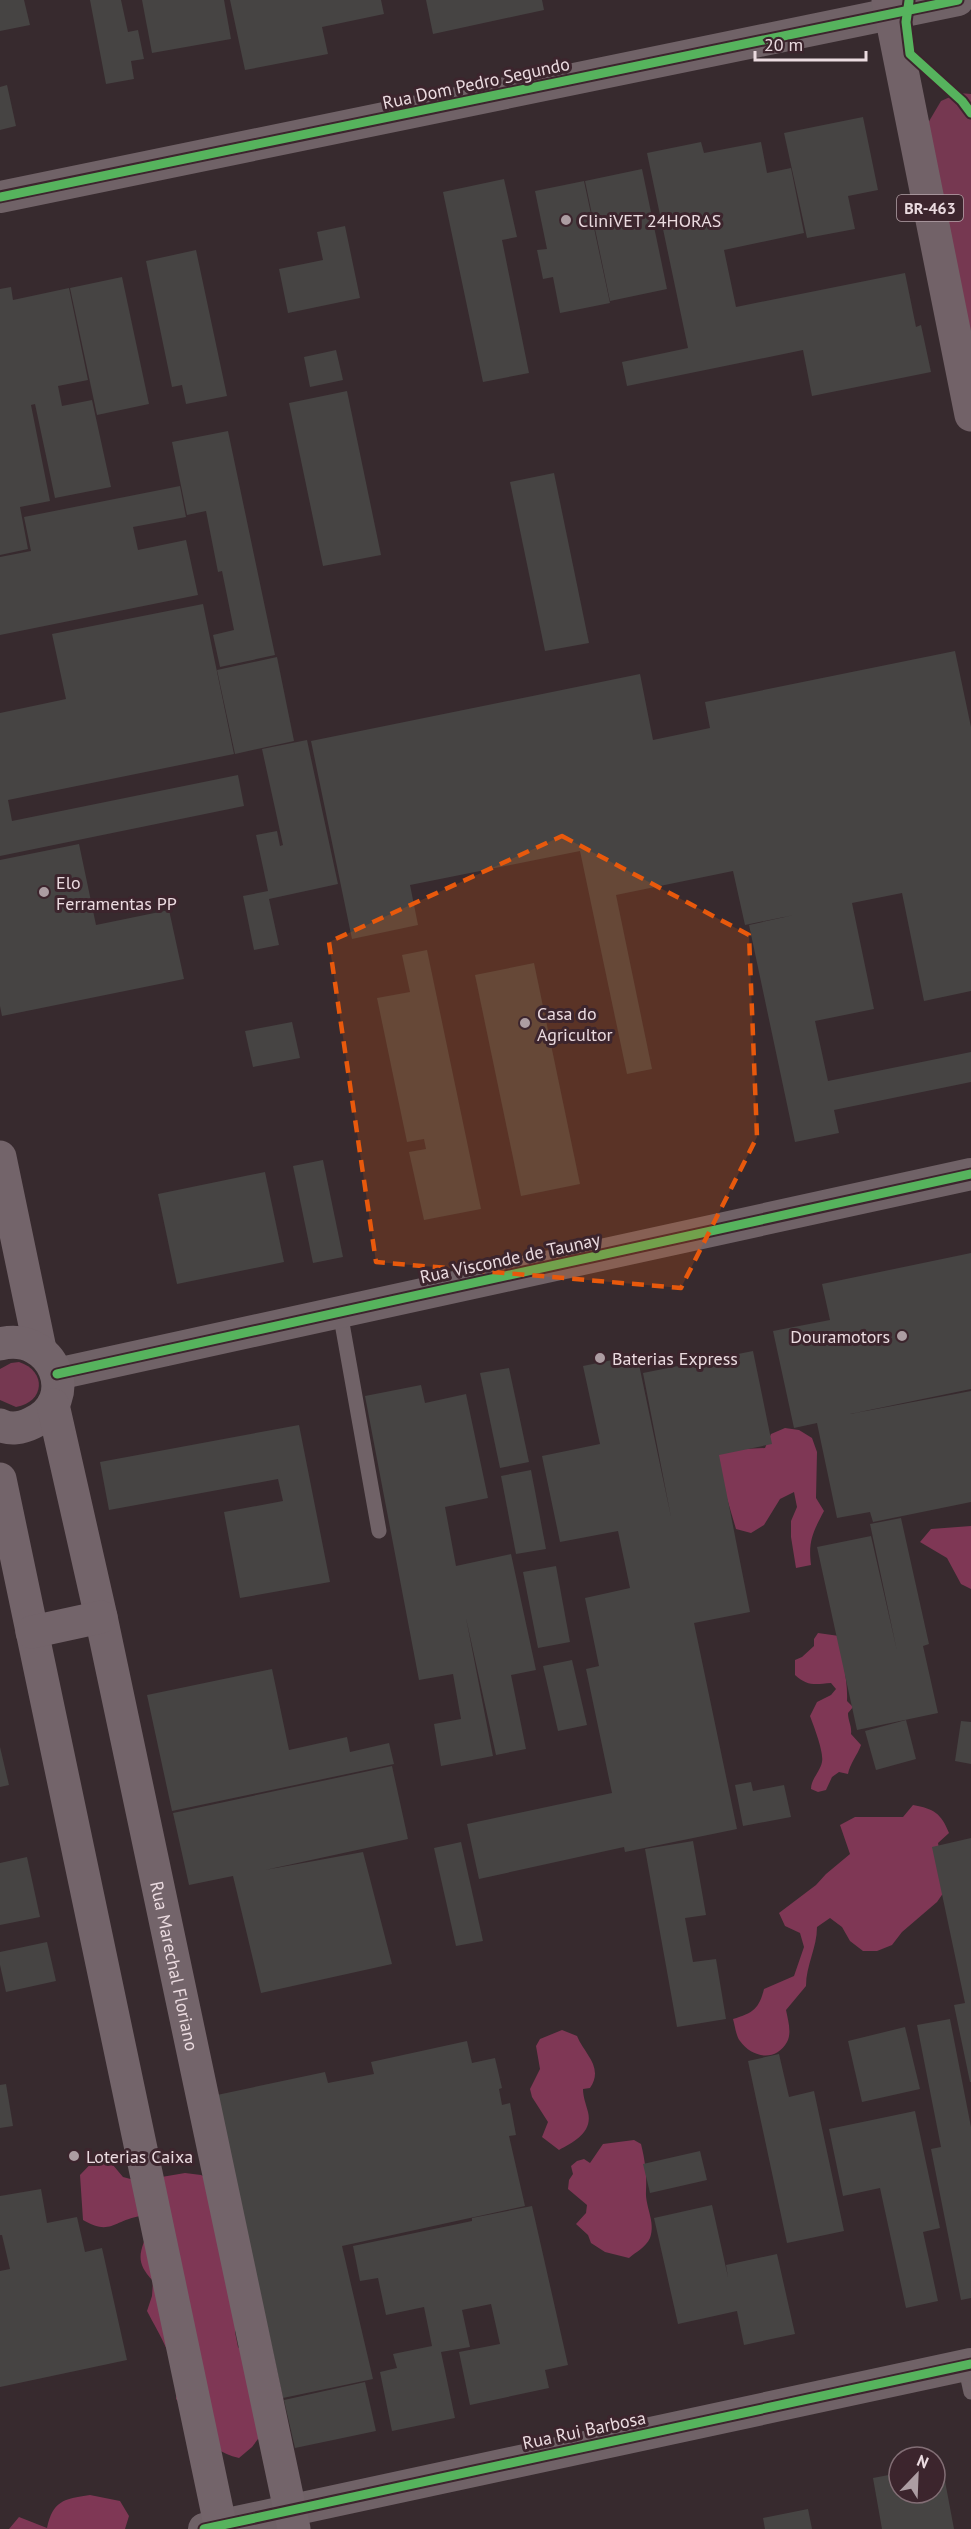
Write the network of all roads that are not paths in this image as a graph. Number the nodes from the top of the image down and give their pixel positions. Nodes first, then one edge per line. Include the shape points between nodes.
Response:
1 (958, 0) edge
2 (890, 7) edge
3 (0, 197) edge
4 (971, 415) edge
5 (0, 1156) edge
6 (971, 1174) edge
7 (340, 1312) junction
8 (0, 1344) edge
9 (50, 1376) junction
10 (0, 1425) edge
11 (0, 1479) edge
12 (379, 1532) dead end
13 (101, 1617) junction
14 (32, 1632) junction
15 (969, 2373) edge
16 (292, 2520) edge
17 (215, 2528) edge

1 - 2 street, Rua Dom Pedro Segundo
2 - 3 street, Rua Dom Pedro Segundo
2 - 4 main road, BR-463
5 - 9 main road, Rua Marechal Floriano
6 - 7 street, Rua Visconde de Taunay
7 - 9 street, Rua Visconde de Taunay
7 - 12 lane
8 - 9 main road via 21,1341
9 - 10 main road via 41,1419 24,1427
9 - 13 main road, Rua Marechal Floriano
11 - 14 main road
13 - 14 main road
13 - 16 main road, Rua Marechal Floriano
14 - 17 main road
15 - 16 street, Rua Rui Barbosa
16 - 17 street, Rua Rui Barbosa

